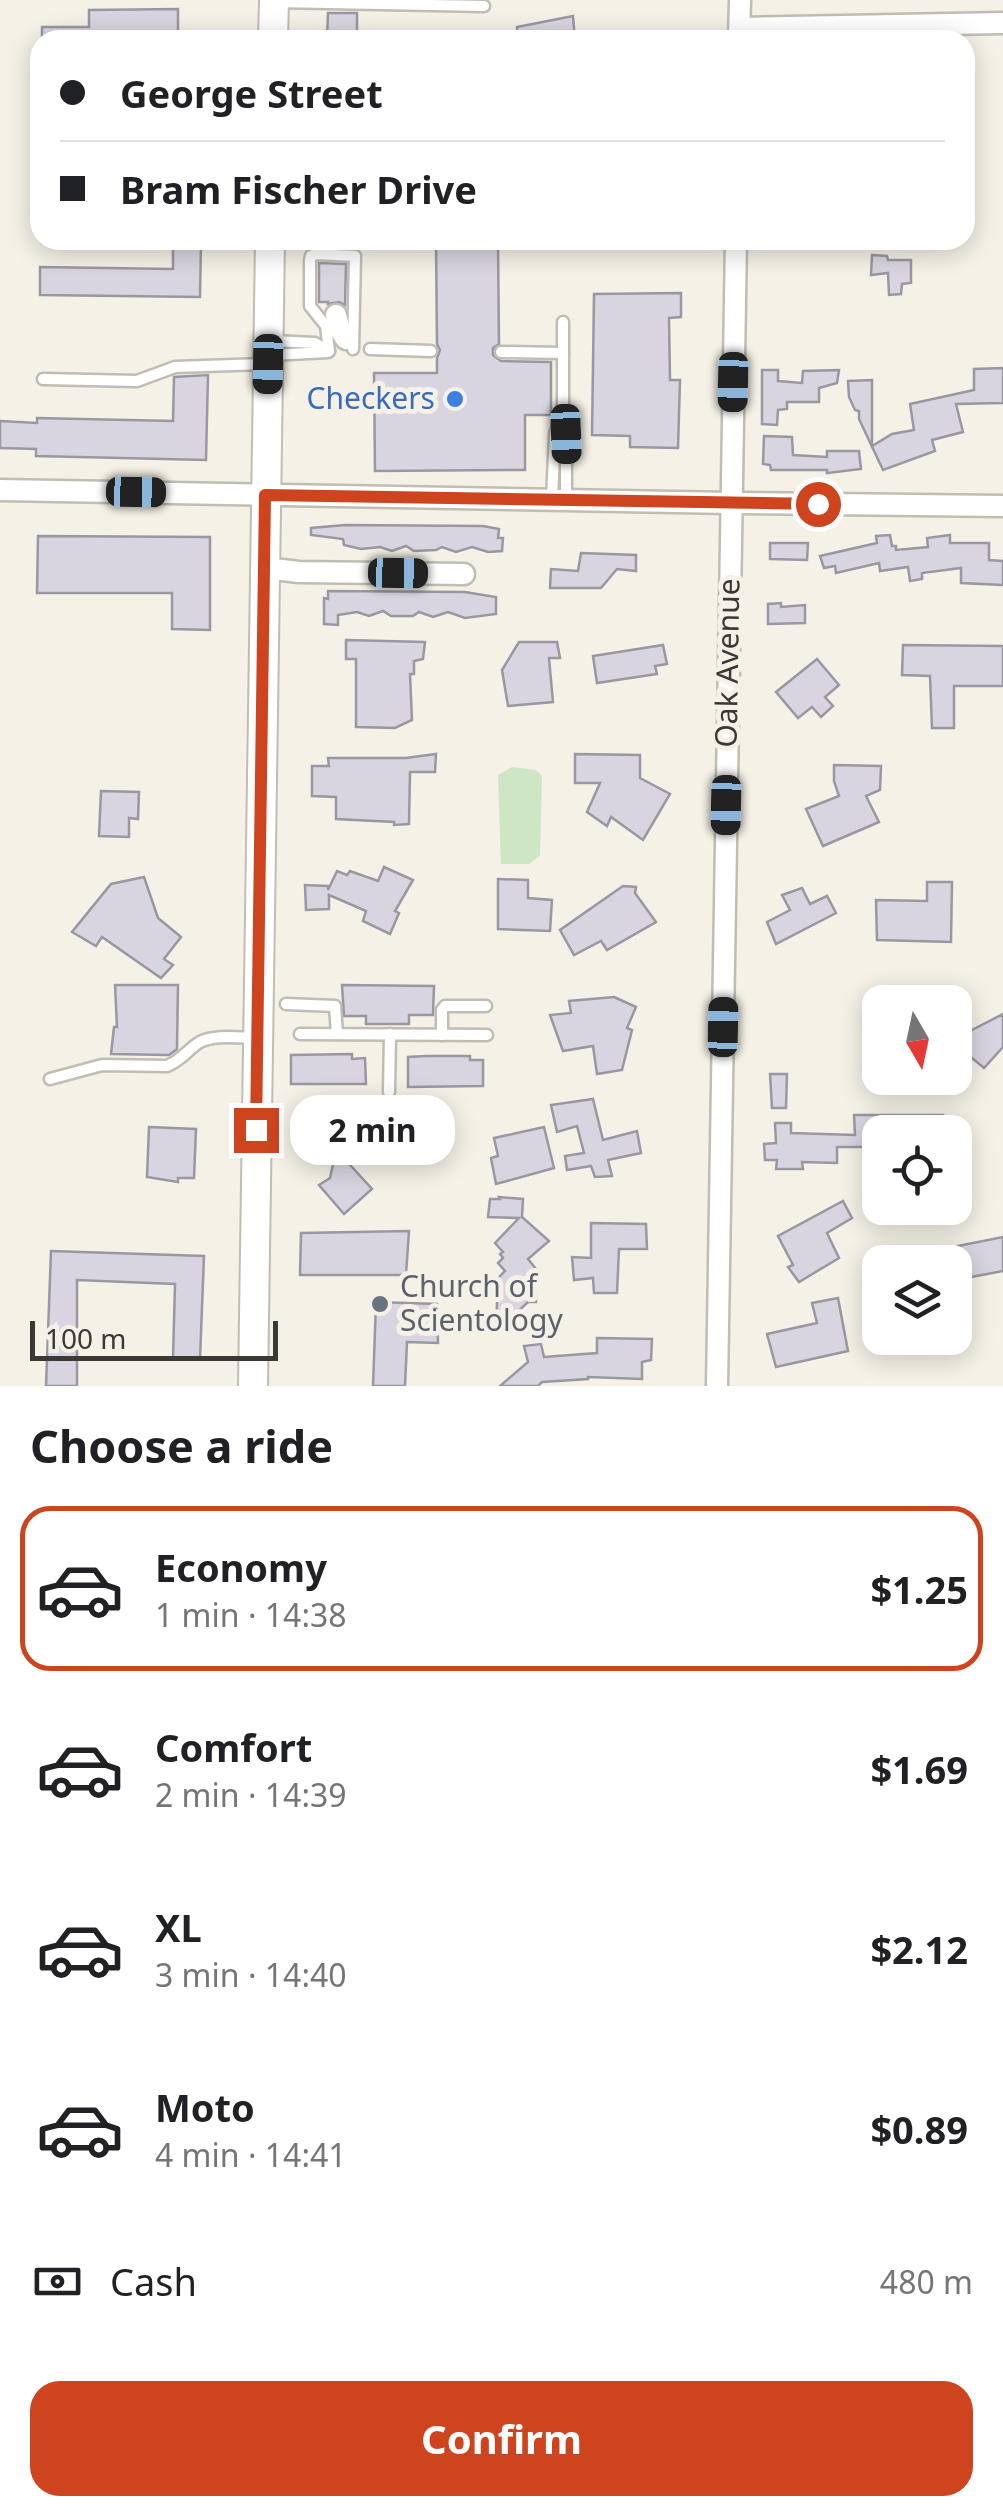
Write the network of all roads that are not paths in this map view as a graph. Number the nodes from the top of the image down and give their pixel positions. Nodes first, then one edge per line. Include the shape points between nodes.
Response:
1 (740, 0) edge
2 (274, 1) edge
3 (452, 3) edge
4 (484, 6) dead end
5 (1003, 23) edge
6 (273, 30) edge
7 (739, 30) edge
8 (835, 30) edge
9 (270, 250) edge
10 (736, 250) edge
11 (563, 322) dead end
12 (338, 338) junction
13 (370, 349) dead end
14 (431, 350) dead end
15 (501, 352) dead end
16 (268, 353) junction
17 (563, 353) junction
18 (43, 379) dead end
19 (0, 490) edge
20 (265, 495) junction
21 (559, 501) junction
22 (731, 504) junction
23 (1003, 506) edge
24 (265, 568) junction
25 (464, 574) dead end
26 (286, 1004) dead end
27 (486, 1006) dead end
28 (300, 1034) dead end
29 (337, 1034) junction
30 (390, 1034) junction
31 (442, 1035) junction
32 (487, 1035) dead end
33 (258, 1038) junction
34 (50, 1079) dead end
35 (389, 1092) dead end
36 (253, 1386) edge
37 (717, 1386) edge

1 - 7 street
2 - 3 lane
2 - 6 main road
3 - 4 lane
5 - 8 street
9 - 16 main road
10 - 22 street, Oak Avenue
11 - 17 lane
12 - 12 lane via 308,299 311,256 355,256
12 - 16 lane
12 - 16 lane
13 - 14 lane
15 - 17 lane
16 - 18 lane via 174,367 138,381
16 - 20 main road
17 - 21 lane via 566,445
19 - 20 street
20 - 21 street
20 - 24 main road
21 - 22 street
22 - 23 street
22 - 37 street, Oak Avenue
24 - 25 street
24 - 33 main road
26 - 29 lane via 335,1006
27 - 31 lane via 445,1006
28 - 29 lane
29 - 30 lane
30 - 31 lane
30 - 35 lane
31 - 32 lane
33 - 34 lane via 208,1039 168,1066 102,1065
33 - 36 main road

